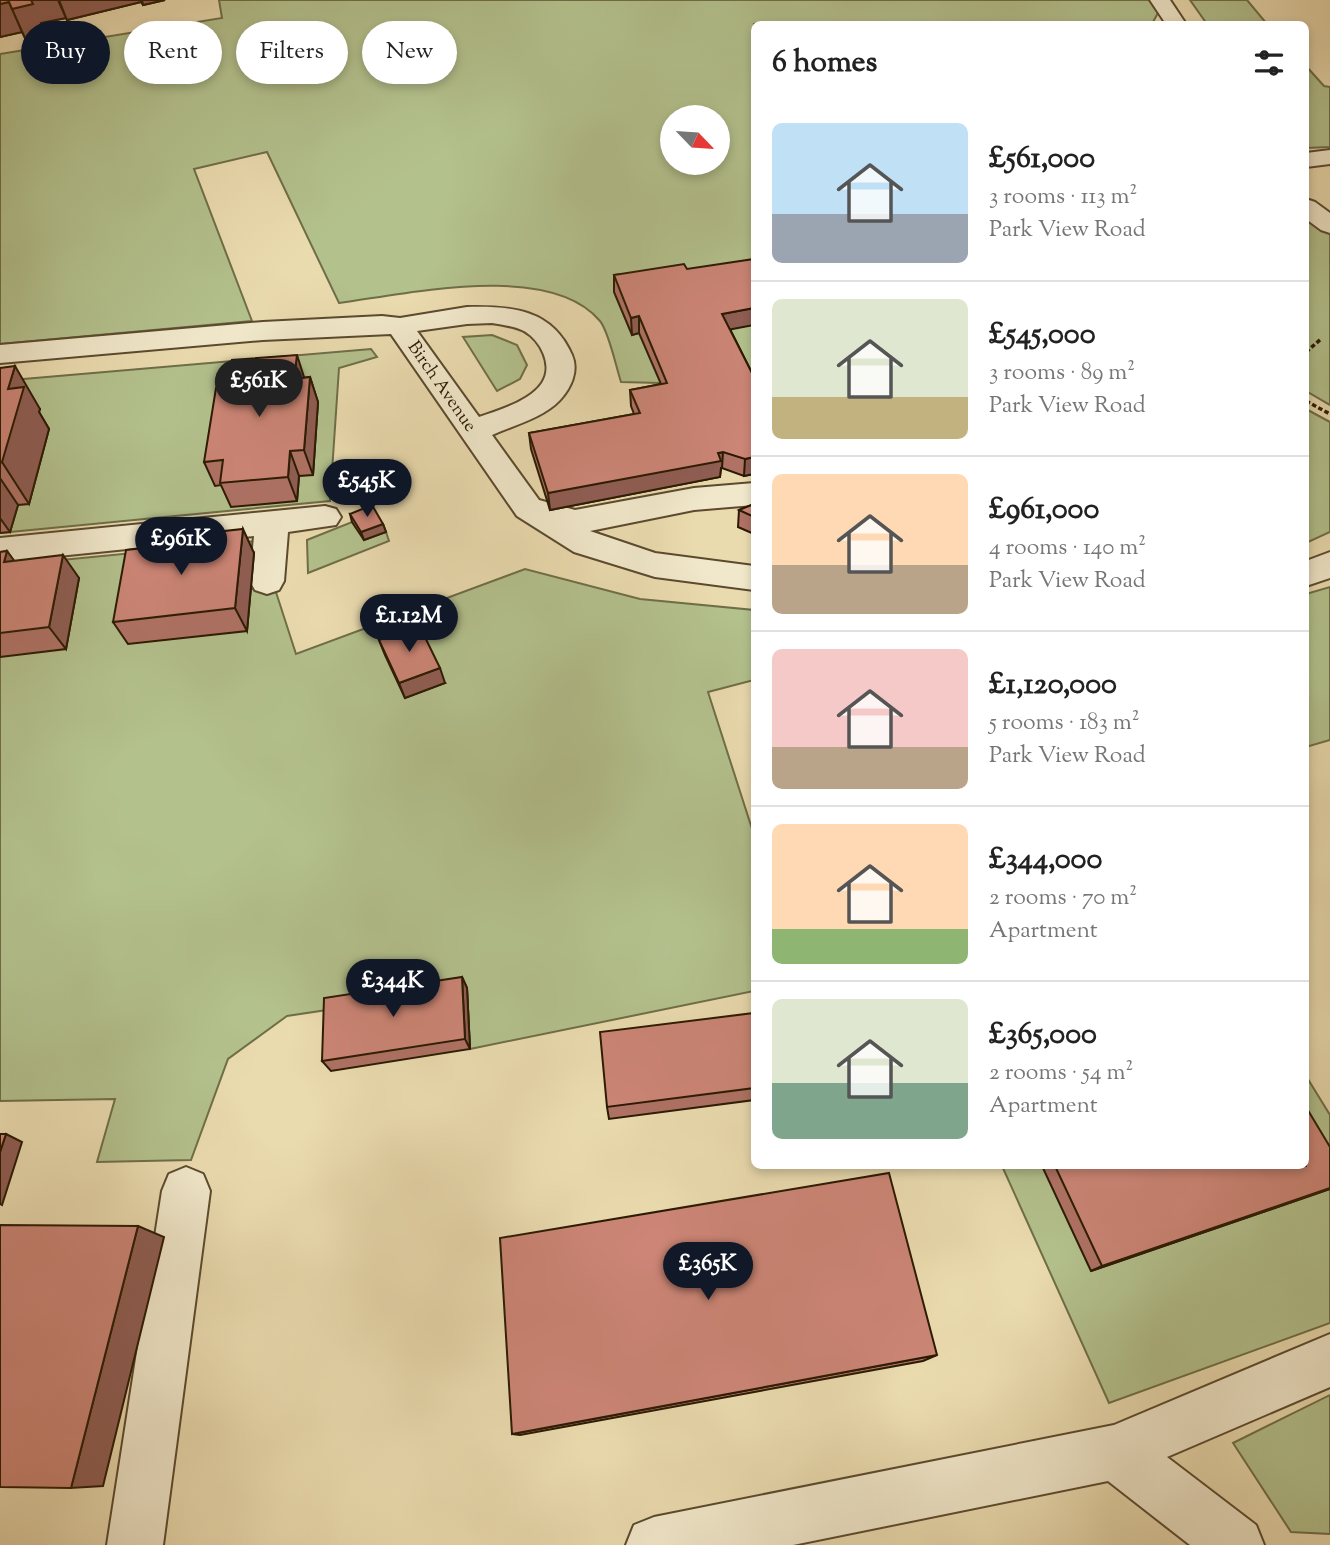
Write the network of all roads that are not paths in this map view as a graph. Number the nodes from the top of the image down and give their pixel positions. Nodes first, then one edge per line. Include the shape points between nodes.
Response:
1 (1160, 0) edge
2 (1174, 21) edge
3 (1330, 157) edge
4 (1309, 160) edge
5 (1309, 209) edge
6 (1330, 225) edge
7 (400, 327) junction
8 (0, 354) edge
9 (472, 432) junction
10 (751, 494) edge
11 (528, 508) junction
12 (325, 517) dead end
13 (271, 523) junction
14 (0, 550) edge
15 (1330, 564) edge
16 (1309, 572) edge
17 (751, 578) edge
18 (267, 581) dead end
19 (186, 1191) dead end
20 (1330, 1360) edge
21 (1115, 1452) junction
22 (805, 1530) edge
23 (135, 1545) edge
24 (654, 1545) edge
25 (1236, 1545) edge

1 - 2 street
3 - 4 street
5 - 6 street
7 - 8 street, Birch Avenue via 382,324 263,331
7 - 9 street, Birch Avenue
7 - 9 street via 443,316 497,316 524,320 555,344 560,378 547,396
9 - 11 street, Birch Avenue
10 - 11 street via 694,499 575,522
11 - 17 street, Birch Avenue via 586,544 655,565
12 - 13 street
13 - 14 street
13 - 18 street
15 - 16 street
19 - 23 street
20 - 21 street
21 - 22 street
21 - 25 street
22 - 24 street

